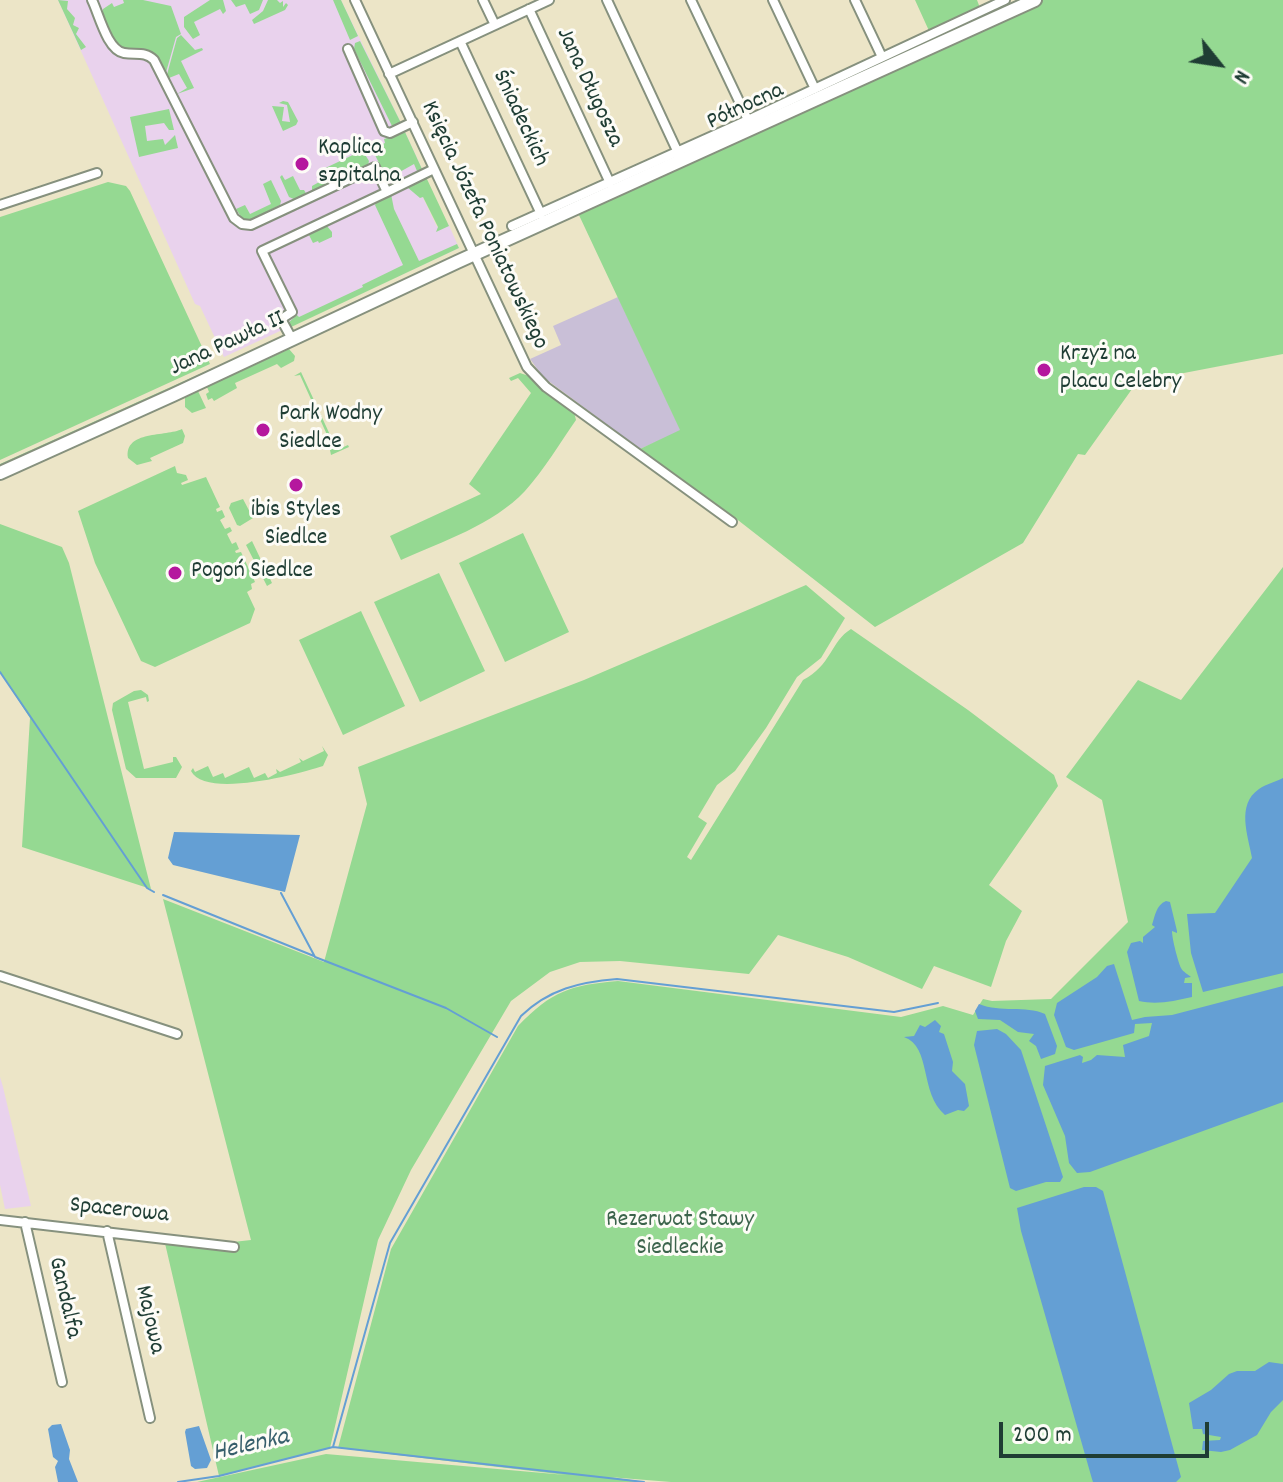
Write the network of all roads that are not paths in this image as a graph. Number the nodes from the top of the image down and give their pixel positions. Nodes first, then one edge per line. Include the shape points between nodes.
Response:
1 (92, 0) edge
2 (355, 0) edge
3 (483, 0) edge
4 (549, 0) edge
5 (607, 0) edge
6 (691, 0) edge
7 (773, 0) edge
8 (855, 0) edge
9 (980, 0) edge
10 (1005, 0) edge
11 (1035, 0) edge
12 (529, 9) junction
13 (987, 15) junction
14 (495, 25) junction
15 (460, 41) junction
16 (348, 49) dead end
17 (882, 57) junction
18 (389, 74) junction
19 (815, 89) junction
20 (748, 120) junction
21 (413, 122) junction
22 (680, 157) junction
23 (434, 169) junction
24 (97, 173) dead end
25 (610, 183) junction
26 (387, 192) junction
27 (0, 205) edge
28 (541, 214) junction
29 (512, 226) dead end
30 (474, 254) junction
31 (292, 339) junction
32 (0, 473) edge
33 (732, 522) dead end
34 (0, 976) edge
35 (177, 1034) dead end
36 (0, 1220) edge
37 (25, 1222) junction
38 (107, 1231) junction
39 (234, 1247) dead end
40 (62, 1382) dead end
41 (150, 1418) dead end

1 - 26 street via 115,48 154,60 238,221 251,225 375,167
2 - 18 street, Księcia Józefa Poniatowskiego
3 - 14 street
4 - 12 street
5 - 22 street
6 - 20 street
7 - 19 street
8 - 17 street
9 - 13 street
10 - 13 street, Północna
11 - 13 main road, Północna
12 - 14 street
12 - 25 street, Jana Długosza
13 - 17 street, Północna
13 - 22 main road, Północna
14 - 15 street
15 - 18 street
15 - 28 street, Śniadeckich
16 - 21 street via 384,131
17 - 19 street, Północna
18 - 21 street, Księcia Józefa Poniatowskiego
19 - 20 street, Północna
20 - 22 street, Północna
21 - 23 street, Księcia Józefa Poniatowskiego
22 - 25 street, Północna
22 - 30 main road, Północna
23 - 26 street
23 - 30 street, Księcia Józefa Poniatowskiego
24 - 27 street
25 - 28 street, Północna
26 - 31 street via 262,251 292,312 281,319
28 - 29 street, Północna
30 - 31 main road, Jana Pawła II
30 - 33 street, Księcia Józefa Poniatowskiego via 538,380
31 - 32 main road, Jana Pawła II
34 - 35 street
36 - 37 street, Spacerowa
37 - 38 street, Spacerowa
37 - 40 street, Gandalfa
38 - 39 street, Spacerowa
38 - 41 street, Majowa

